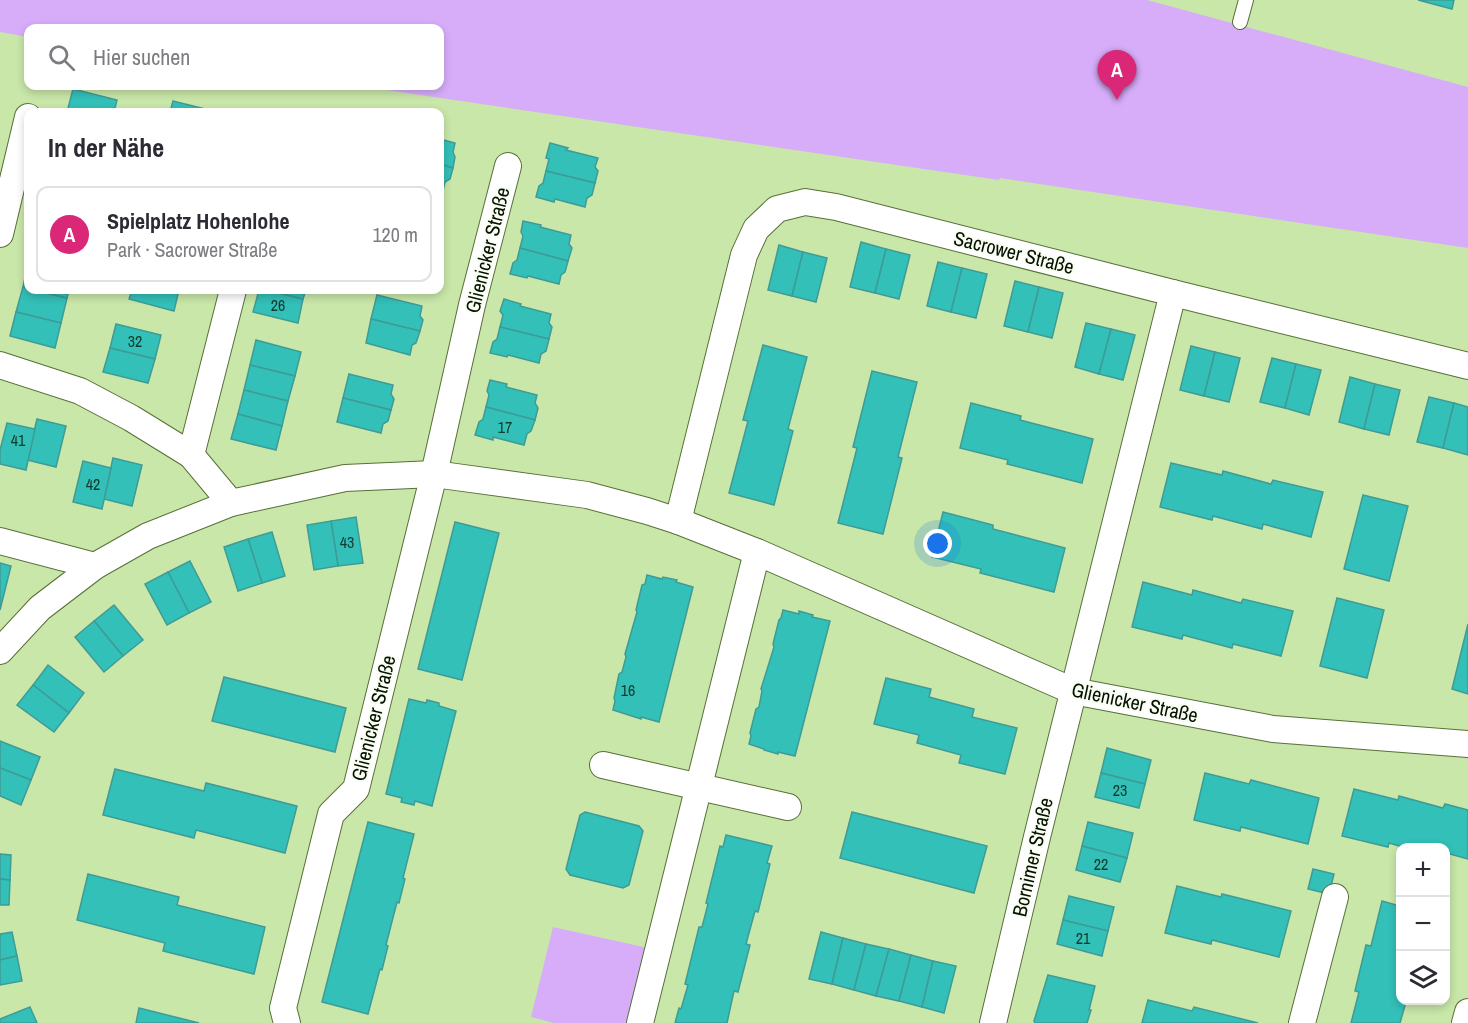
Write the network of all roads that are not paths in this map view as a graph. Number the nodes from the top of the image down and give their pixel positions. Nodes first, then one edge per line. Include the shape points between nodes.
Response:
1 (1246, 0) edge
2 (1240, 22) dead end
3 (24, 134) edge
4 (508, 166) dead end
5 (0, 234) edge
6 (1173, 293) junction
7 (232, 294) edge
8 (0, 365) edge
9 (1468, 366) edge
10 (191, 455) junction
11 (434, 474) junction
12 (231, 503) junction
13 (678, 521) junction
14 (0, 541) edge
15 (757, 552) junction
16 (95, 566) junction
17 (0, 651) edge
18 (1073, 691) junction
19 (1468, 744) edge
20 (603, 765) dead end
21 (699, 786) junction
22 (788, 807) dead end
23 (1335, 897) dead end
24 (1468, 1012) edge
25 (287, 1023) edge
26 (640, 1023) edge
27 (993, 1023) edge
28 (1302, 1023) edge
29 (1465, 1023) edge

1 - 2 lane
3 - 5 street
4 - 11 street, Glienicker Straße
6 - 9 street
6 - 13 street, Sacrower Straße via 836,207 805,202 777,209 756,229 744,255
6 - 18 street
7 - 10 street
8 - 10 street via 80,391
10 - 12 street
11 - 12 street, Glienicker Straße via 345,478
11 - 13 street, Glienicker Straße via 587,495
11 - 25 street, Glienicker Straße via 356,789 331,814 283,1008
12 - 16 street, Glienicker Straße via 148,536
13 - 15 street, Glienicker Straße
14 - 16 street
15 - 18 street, Glienicker Straße
15 - 21 street
16 - 17 street, Glienicker Straße via 40,608
18 - 19 street, Glienicker Straße via 1273,729
18 - 27 street, Bornimer Straße
20 - 21 street
21 - 22 street
21 - 26 street
23 - 28 street
24 - 29 street

